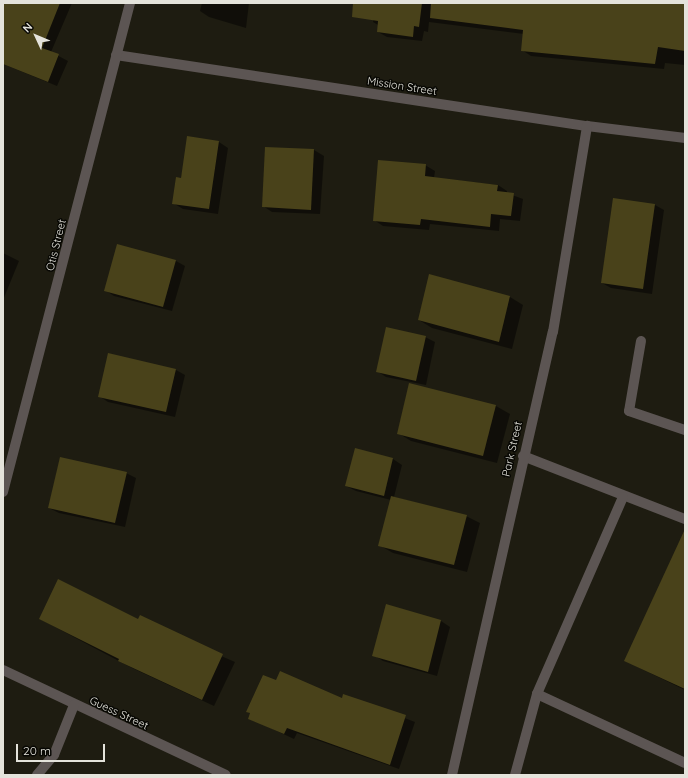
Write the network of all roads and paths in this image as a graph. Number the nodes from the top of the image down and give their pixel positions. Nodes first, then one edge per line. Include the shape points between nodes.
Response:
1 (130, 3) edge
2 (116, 55) junction
3 (587, 126) junction
4 (685, 138) edge
5 (641, 342) dead end
6 (685, 430) edge
7 (523, 456) junction
8 (3, 492) edge
9 (623, 497) junction
10 (685, 519) edge
11 (3, 670) edge
12 (537, 694) junction
13 (74, 705) junction
14 (685, 762) edge
15 (37, 775) edge
16 (226, 775) edge
17 (452, 775) edge
18 (515, 775) edge

1 - 2 street, Otis Street
2 - 3 street, Mission Street
2 - 8 street, Otis Street via 66,257
3 - 4 street, Mission Street
3 - 7 street, Park Street via 553,332
5 - 6 street via 629,411
7 - 9 street
7 - 17 street, Park Street
9 - 10 street
9 - 12 street
11 - 13 street, Guess Street
12 - 14 street
12 - 18 street
13 - 15 street via 54,756
13 - 16 street, Guess Street

